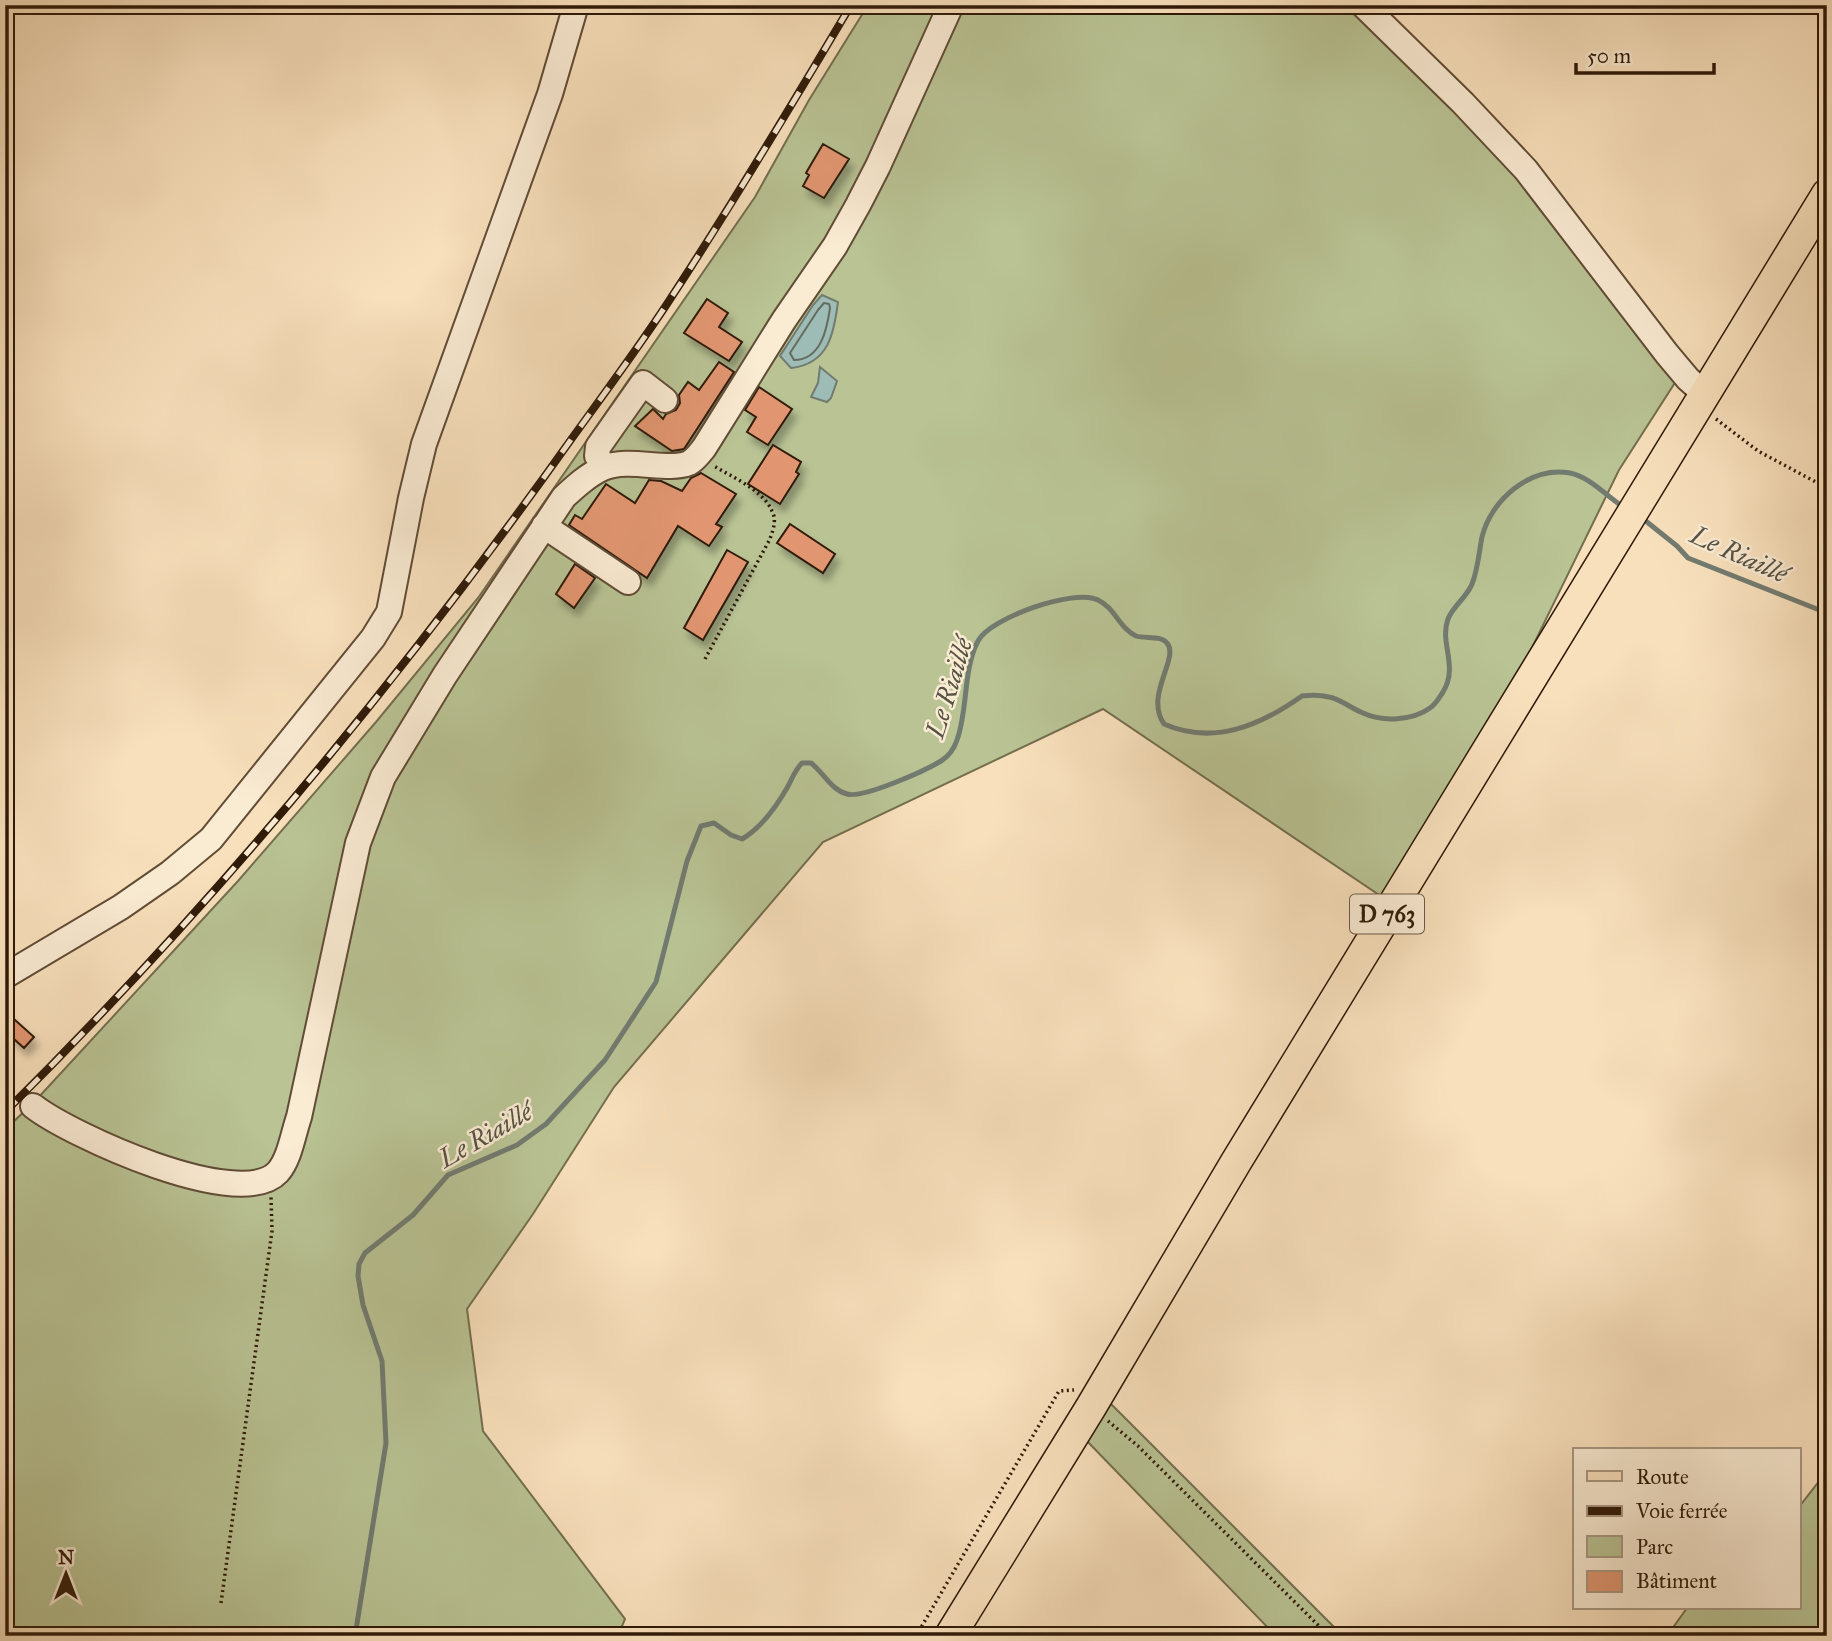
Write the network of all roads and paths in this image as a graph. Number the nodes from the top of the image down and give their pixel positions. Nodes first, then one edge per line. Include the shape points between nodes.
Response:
1 (576, 5) edge
2 (951, 5) edge
3 (1363, 5) edge
4 (1827, 194) edge
5 (1702, 399) junction
6 (665, 400) dead end
7 (697, 456) junction
8 (605, 467) junction
9 (1827, 488) edge
10 (544, 526) junction
11 (628, 582) dead end
12 (705, 659) dead end
13 (5, 976) edge
14 (33, 1106) dead end
15 (267, 1178) junction
16 (1091, 1407) junction
17 (221, 1603) dead end
18 (916, 1636) edge
19 (950, 1636) edge
20 (1329, 1636) edge

1 - 13 street via 550,94 424,444 389,612 211,839 121,907
2 - 7 street via 878,166 835,246
3 - 5 street via 1526,170
4 - 5 main road, D 763
5 - 9 path via 1758,451
5 - 16 main road, D 763
6 - 8 street via 643,383 598,446 597,456
7 - 8 street via 675,466 631,463
7 - 12 path via 762,498 773,511 775,524
8 - 10 street via 564,497
10 - 11 street
10 - 15 street via 383,777 349,879 299,1117 285,1160 277,1174
14 - 15 street via 117,1151 185,1174 238,1185
15 - 17 path via 272,1231
16 - 18 path via 1073,1389 1059,1391
16 - 19 main road, D 763
16 - 20 path via 1138,1446

